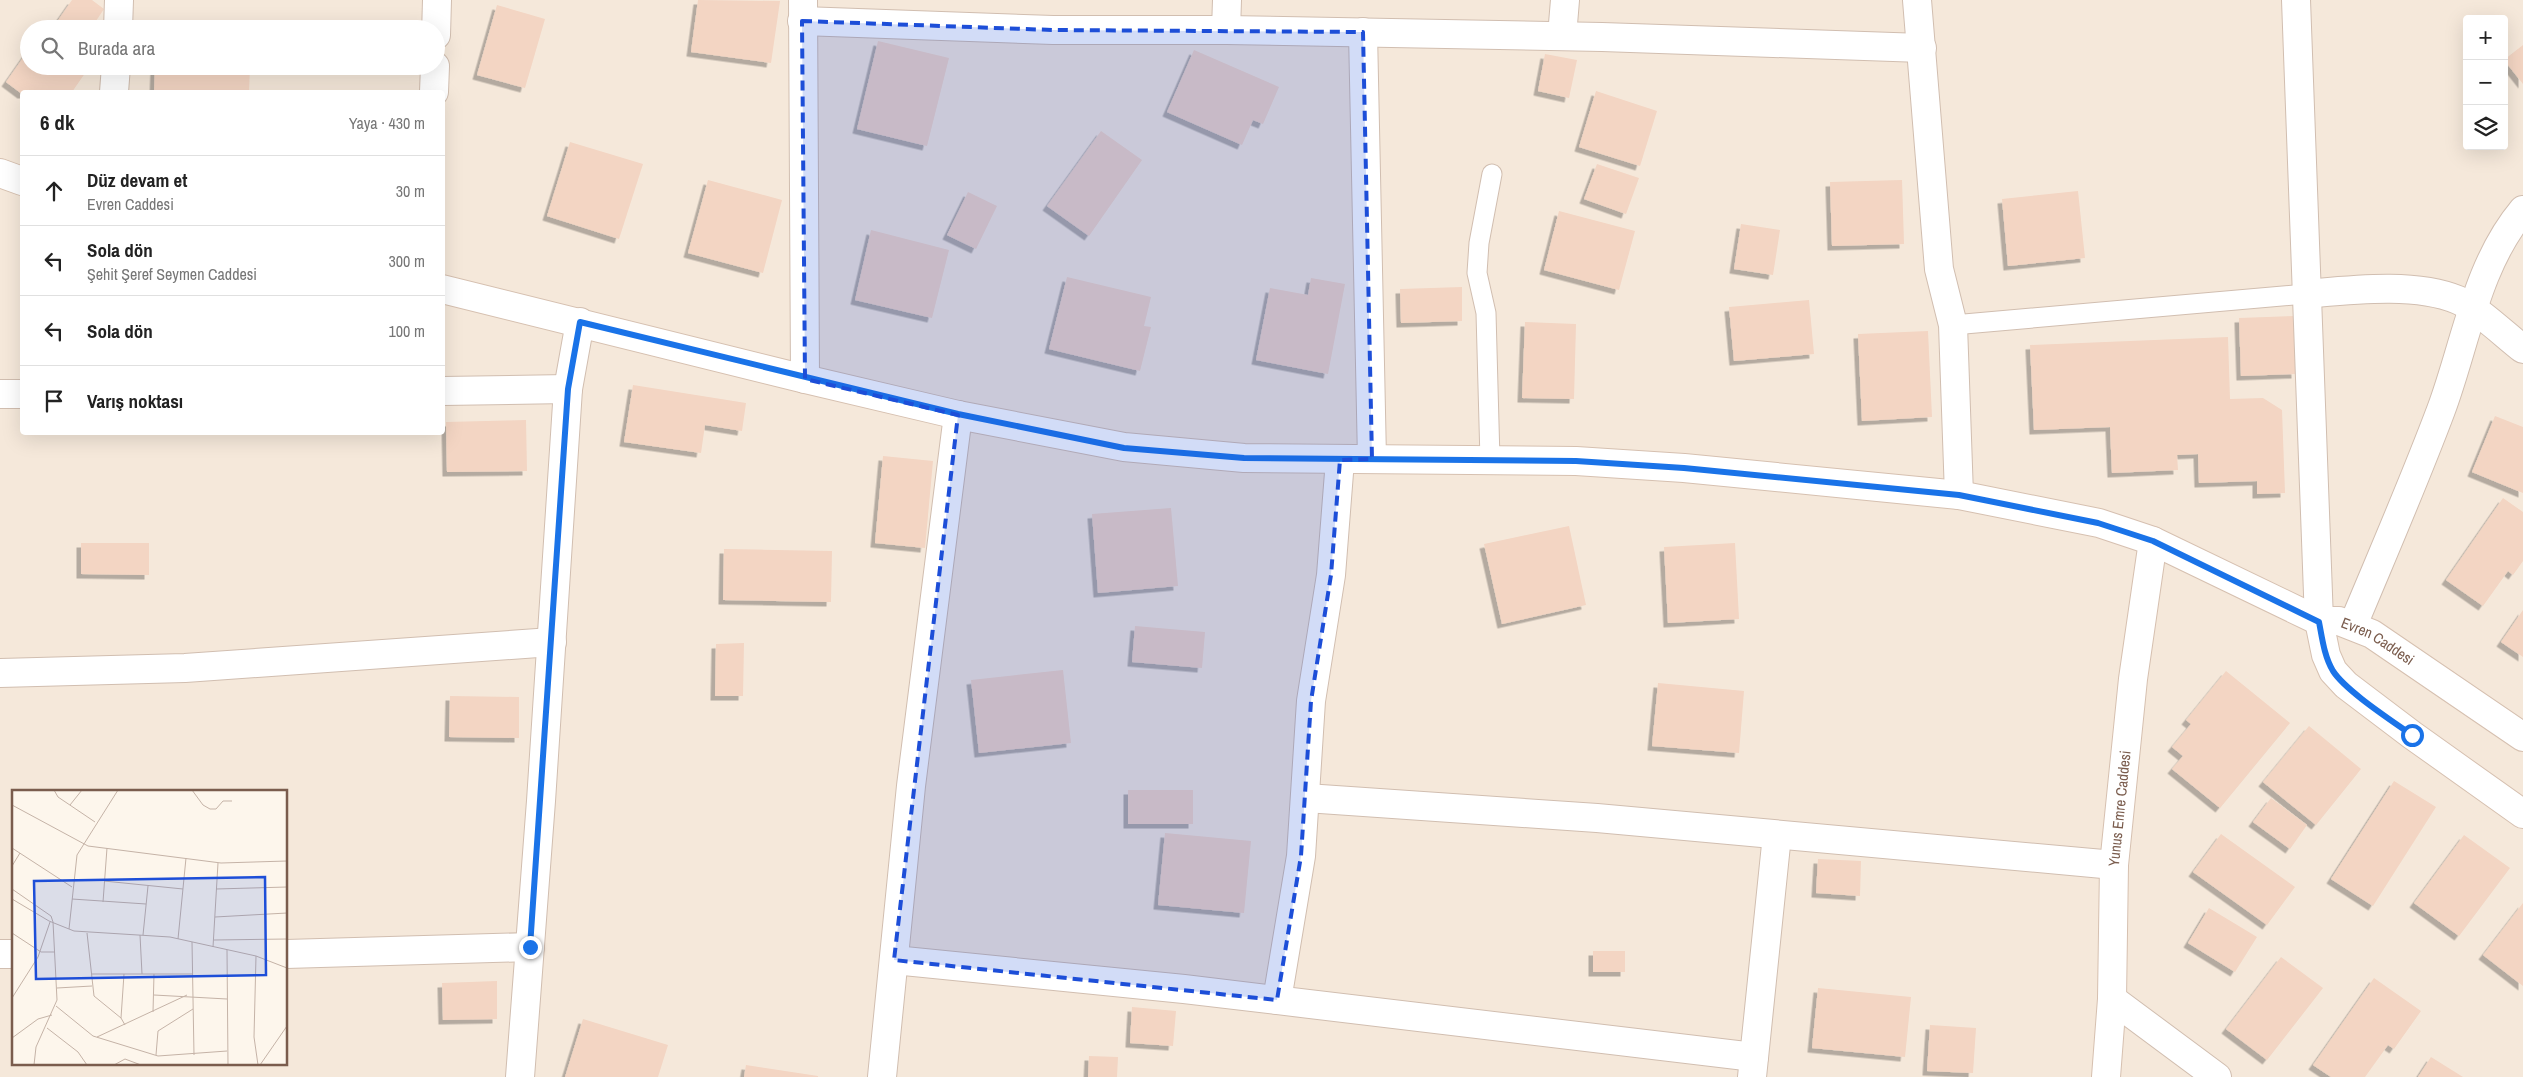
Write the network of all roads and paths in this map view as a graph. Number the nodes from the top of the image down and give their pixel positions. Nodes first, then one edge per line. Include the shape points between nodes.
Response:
1 (118, 0) edge
2 (437, 0) edge
3 (1227, 0) edge
4 (1565, 0) edge
5 (1917, 0) edge
6 (2296, 0) edge
7 (803, 11) edge
8 (118, 20) edge
9 (436, 20) edge
10 (1226, 30) junction
11 (1363, 32) junction
12 (1562, 36) junction
13 (1922, 48) junction
14 (115, 75) edge
15 (435, 75) edge
16 (114, 90) edge
17 (434, 90) edge
18 (0, 173) edge
19 (1492, 174) dead end
20 (20, 180) edge
21 (2523, 210) edge
22 (445, 290) edge
23 (2305, 294) junction
24 (2474, 309) junction
25 (580, 322) junction
26 (1953, 325) junction
27 (2523, 349) edge
28 (806, 379) junction
29 (568, 389) junction
30 (445, 391) edge
31 (0, 394) edge
32 (20, 394) edge
33 (958, 414) junction
34 (1372, 458) junction
35 (1340, 460) junction
36 (1490, 460) junction
37 (1959, 495) junction
38 (2153, 541) junction
39 (2319, 622) junction
40 (2353, 625) junction
41 (552, 642) junction
42 (0, 673) edge
43 (2523, 738) edge
44 (1306, 798) junction
45 (2523, 814) edge
46 (1777, 835) junction
47 (2114, 865) junction
48 (530, 947) junction
49 (288, 954) edge
50 (894, 960) junction
51 (2112, 999) junction
52 (1277, 1000) junction
53 (1753, 1067) edge
54 (520, 1077) edge
55 (882, 1077) edge
56 (2106, 1077) edge
57 (2217, 1077) edge

1 - 8 street
2 - 9 street
3 - 10 street
4 - 12 street
5 - 13 street
6 - 23 street
7 - 10 street via 1052,30
7 - 28 street
10 - 11 street
11 - 12 street
11 - 34 street
12 - 13 street
13 - 26 street via 1939,268
14 - 16 street
15 - 17 street
18 - 20 street
19 - 36 lane via 1479,243 1477,273 1486,313
21 - 24 street via 2486,271
22 - 25 street
23 - 24 street via 2349,290 2410,291 2451,298
23 - 26 lane
23 - 39 street
24 - 27 street
24 - 40 street via 2441,409
25 - 28 street
25 - 29 street
26 - 37 street
28 - 33 street
29 - 30 street
29 - 41 street
31 - 32 street
33 - 35 street via 1124,448 1244,458
33 - 50 street via 911,786
34 - 35 street
34 - 36 street
35 - 44 street via 1331,575 1311,701
36 - 37 street via 1576,461 1684,468
37 - 38 street via 2098,523
38 - 39 street
38 - 47 street, Yunus Emre Caddesi via 2133,679
39 - 40 street, Evren Caddesi via 2339,621
39 - 45 street, Evren Caddesi via 2326,655 2333,671 2346,685
40 - 43 street, Evren Caddesi via 2372,634
41 - 42 street via 185,668
41 - 48 street
44 - 46 street via 1597,818
44 - 52 street via 1301,856
46 - 47 street
46 - 53 street
47 - 51 street, Yunus Emre Caddesi
48 - 49 street
48 - 54 street
50 - 52 street
50 - 55 street
51 - 56 street, Yunus Emre Caddesi
51 - 57 street
52 - 53 street

